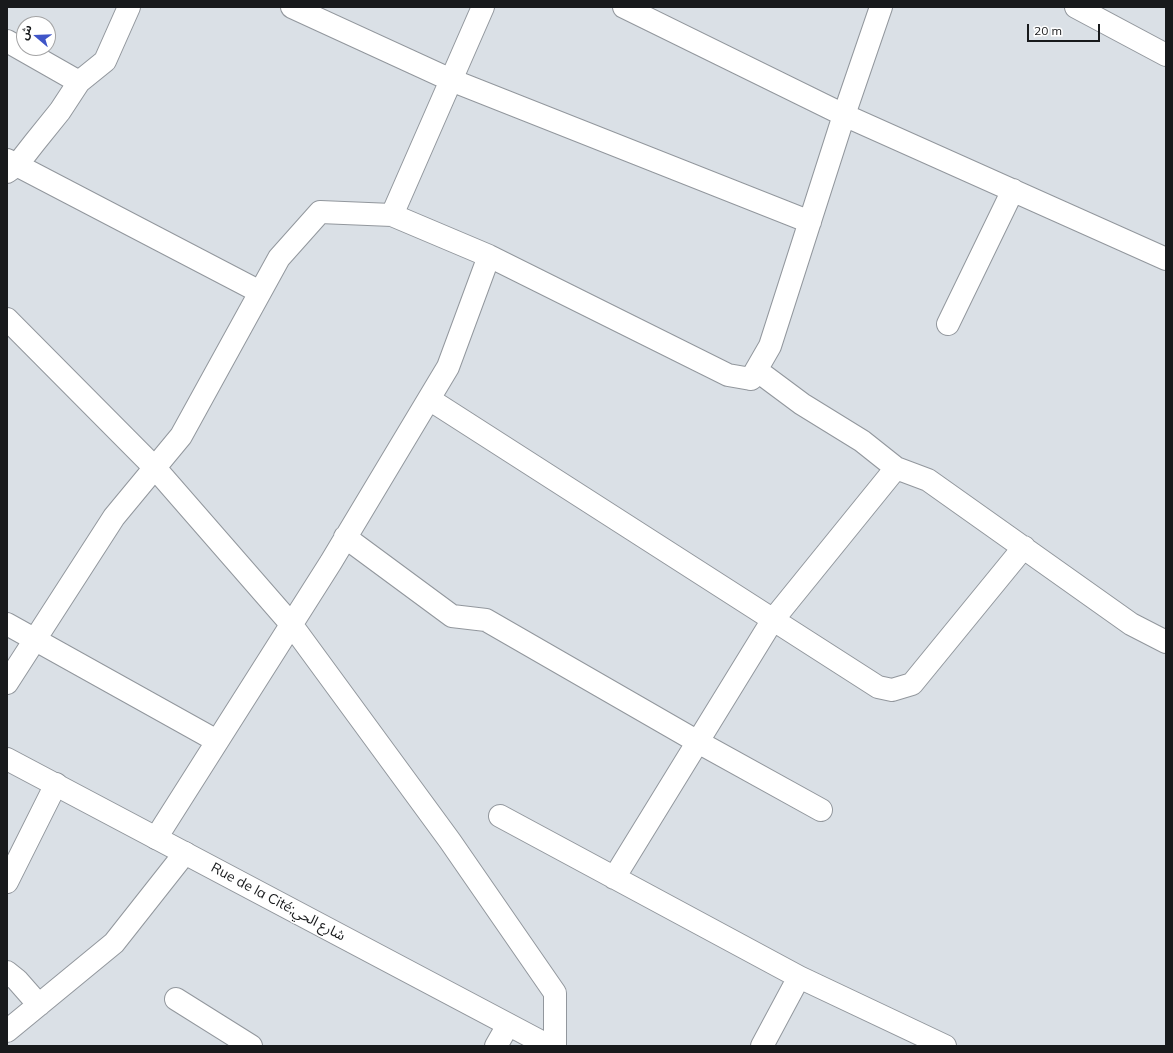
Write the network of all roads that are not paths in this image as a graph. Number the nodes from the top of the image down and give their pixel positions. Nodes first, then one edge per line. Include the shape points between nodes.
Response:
1 (129, 7) edge
2 (292, 7) edge
3 (483, 7) edge
4 (624, 7) edge
5 (881, 7) edge
6 (1076, 7) edge
7 (7, 41) edge
8 (1166, 55) edge
9 (451, 80) junction
10 (79, 82) junction
11 (844, 115) junction
12 (10, 165) edge
13 (1013, 190) junction
14 (392, 215) junction
15 (810, 222) junction
16 (489, 256) junction
17 (1166, 259) edge
18 (260, 292) junction
19 (7, 319) edge
20 (948, 324) dead end
21 (751, 379) junction
22 (429, 399) junction
23 (155, 468) junction
24 (896, 468) junction
25 (346, 537) junction
26 (1024, 547) junction
27 (772, 621) junction
28 (7, 624) edge
29 (291, 624) junction
30 (35, 640) junction
31 (1166, 642) edge
32 (7, 683) edge
33 (217, 741) junction
34 (698, 742) junction
35 (7, 759) edge
36 (56, 784) junction
37 (821, 810) dead end
38 (500, 816) dead end
39 (156, 838) junction
40 (185, 853) junction
41 (614, 878) junction
42 (7, 882) edge
43 (7, 972) edge
44 (799, 977) junction
45 (176, 999) dead end
46 (39, 1005) junction
47 (508, 1025) junction
48 (7, 1031) edge
49 (251, 1046) edge
50 (496, 1046) edge
51 (549, 1046) edge
52 (555, 1046) edge
53 (762, 1046) edge
54 (945, 1046) edge

1 - 10 street via 105,61
2 - 9 street
3 - 9 street
4 - 11 street
5 - 11 street
6 - 8 street
7 - 10 street
9 - 14 street
9 - 15 street
10 - 12 street via 60,111
11 - 13 street
11 - 15 street
12 - 18 street
13 - 17 street
13 - 20 street
14 - 16 street
14 - 18 street via 320,212 278,258
15 - 21 street via 770,346
16 - 21 street via 728,375
16 - 22 street via 448,367
18 - 23 street via 181,436
19 - 23 street
21 - 24 street via 759,372
22 - 25 street
22 - 27 street
23 - 29 street
23 - 30 street via 114,517
24 - 26 street via 928,480
24 - 27 street
25 - 29 street
25 - 34 street via 452,616 486,620
26 - 27 street via 912,684 892,690 878,687
26 - 31 street via 1131,624
27 - 34 street
28 - 30 street
29 - 33 street
29 - 52 street via 450,841 555,993
30 - 32 street
30 - 33 street
33 - 39 street
34 - 37 street
34 - 41 street
35 - 36 street, Rue de la Cité;شارع الحي
36 - 39 street, Rue de la Cité;شارع الحي
36 - 42 street
38 - 41 street
39 - 40 street, Rue de la Cité;شارع الحي
40 - 46 street via 114,943
40 - 47 street, Rue de la Cité;شارع الحي
41 - 44 street
43 - 46 street
44 - 53 street
44 - 54 street
45 - 49 street
46 - 48 street
47 - 50 street
47 - 51 street, Rue de la Cité;شارع الحي

